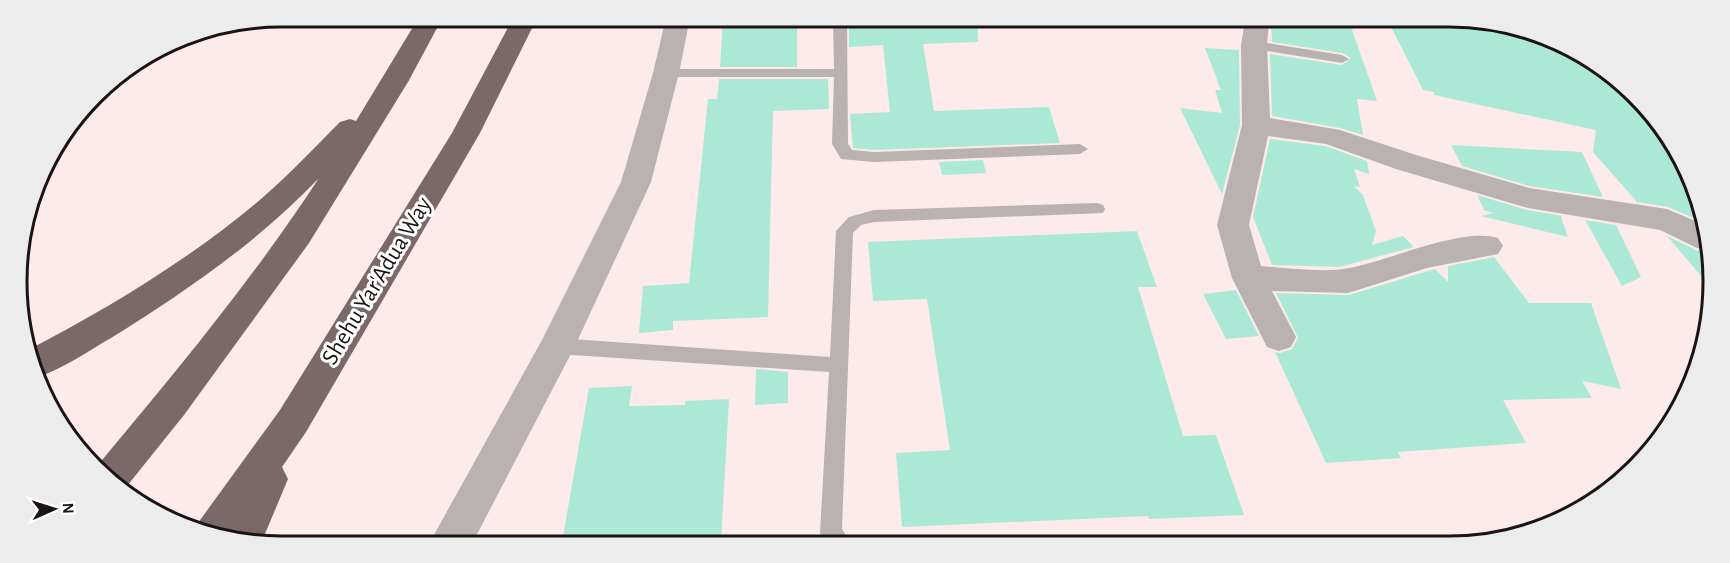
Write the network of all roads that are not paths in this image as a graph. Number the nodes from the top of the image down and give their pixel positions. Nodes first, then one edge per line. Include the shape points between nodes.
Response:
1 (425, 27) edge
2 (520, 27) edge
3 (676, 27) edge
4 (840, 27) edge
5 (1256, 33) edge
6 (1342, 59) dead end
7 (666, 73) junction
8 (841, 73) junction
9 (395, 82) junction
10 (1256, 125) junction
11 (1080, 149) dead end
12 (1097, 209) dead end
13 (1699, 235) edge
14 (1487, 246) dead end
15 (1248, 278) junction
16 (1279, 337) dead end
17 (557, 346) junction
18 (40, 361) edge
19 (839, 365) junction
20 (293, 421) junction
21 (115, 473) edge
22 (217, 527) edge
23 (245, 533) edge
24 (454, 536) edge
25 (834, 536) edge

1 - 9 highway
2 - 20 highway, Shehu Yar'Adua Way via 466,133
3 - 7 street
4 - 8 lane
5 - 6 lane
5 - 10 street
7 - 8 lane
7 - 17 street via 636,183
8 - 11 lane via 840,144 847,155
9 - 18 highway via 264,214 189,272 101,329
9 - 21 highway via 298,235
10 - 13 street via 1330,136 1528,198 1667,220
10 - 15 street via 1233,225
12 - 19 lane via 874,216 855,221 844,231
14 - 15 street via 1426,257 1348,281
15 - 16 street
17 - 19 lane
17 - 24 street
19 - 25 lane
20 - 22 highway, Shehu Yar'Adua Way
20 - 23 highway

